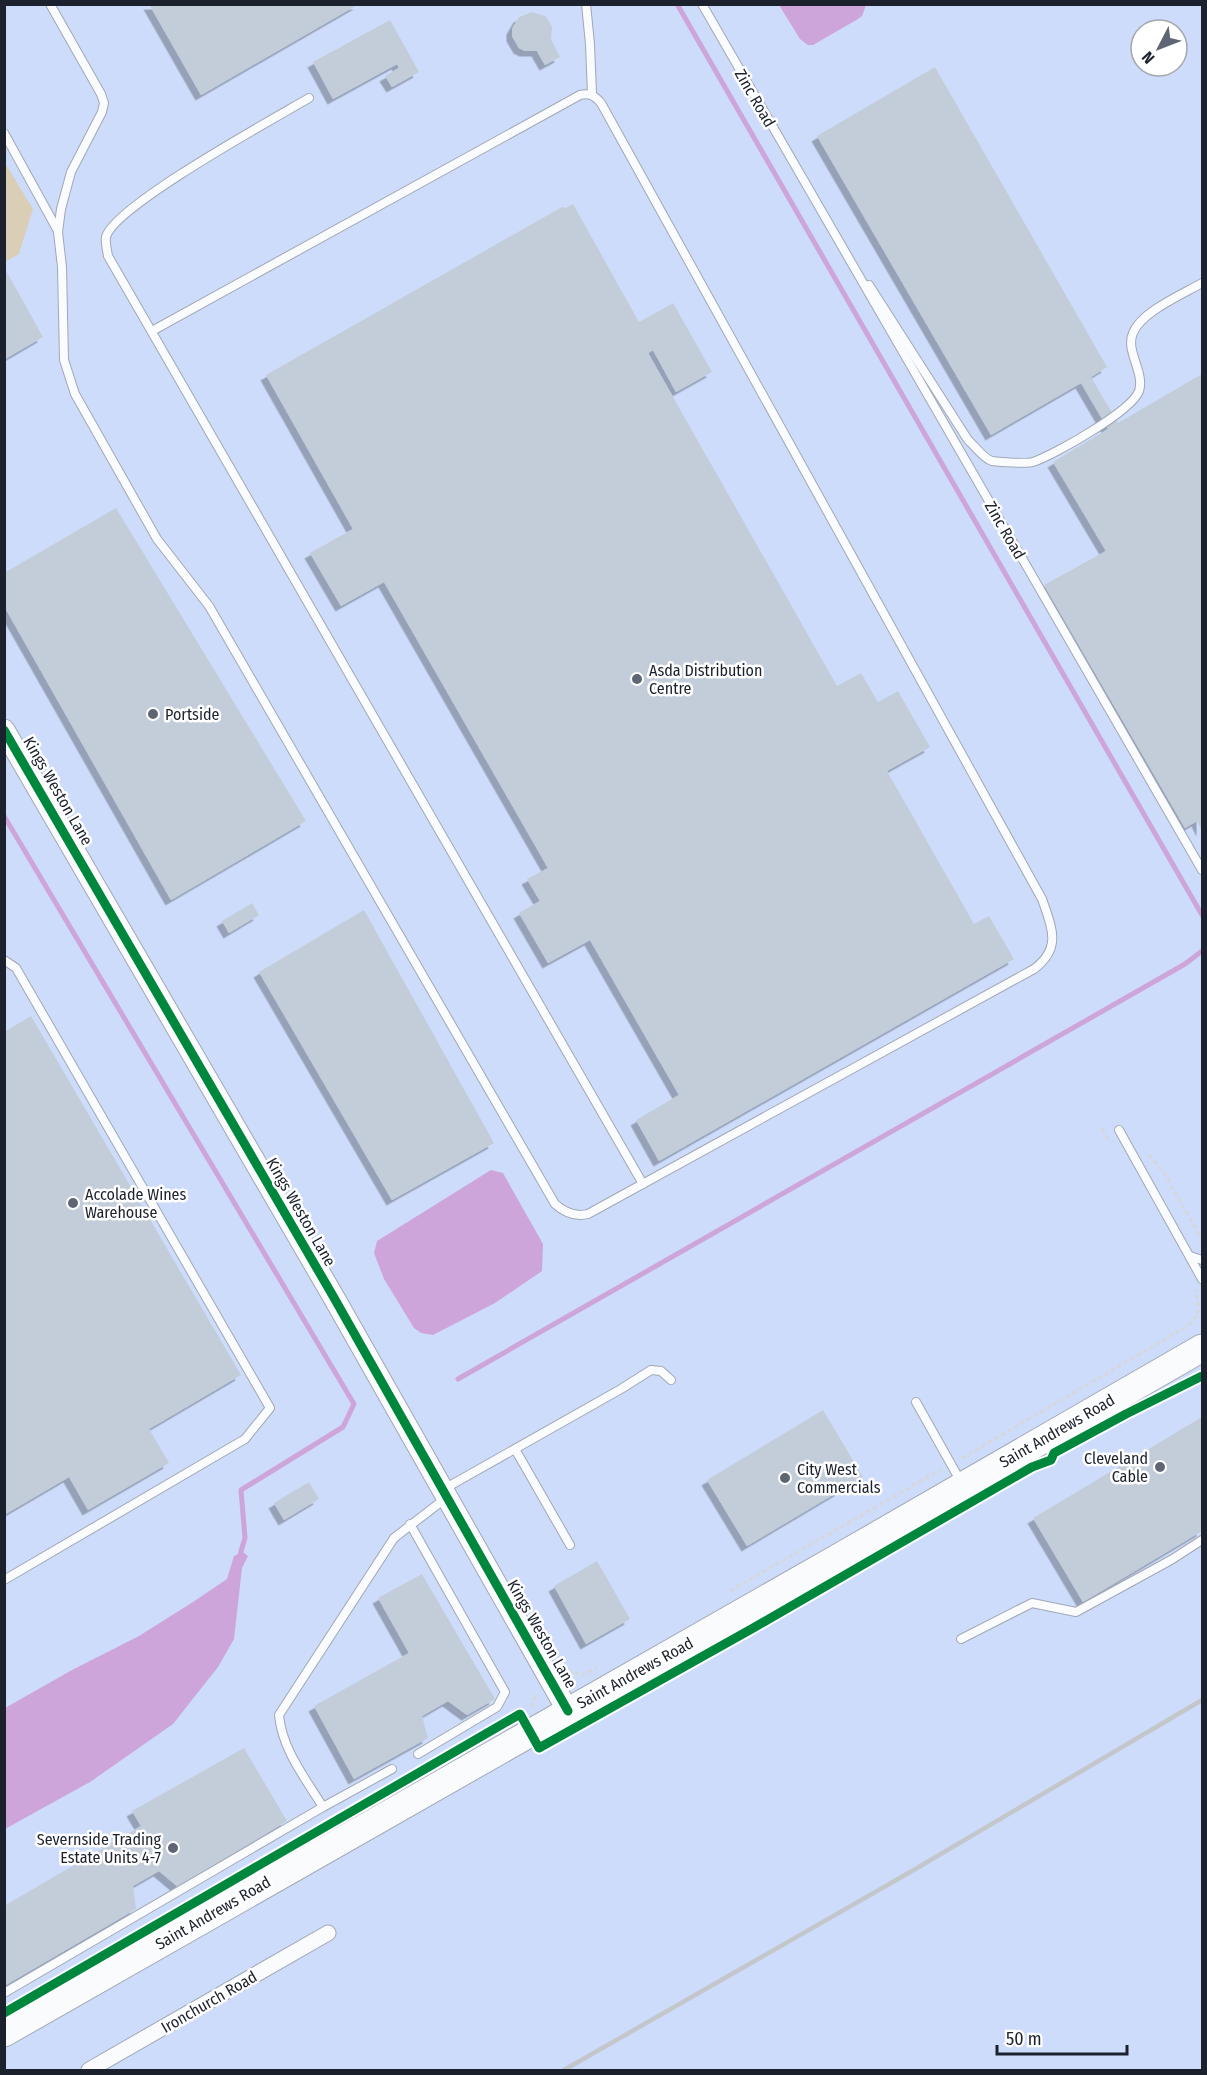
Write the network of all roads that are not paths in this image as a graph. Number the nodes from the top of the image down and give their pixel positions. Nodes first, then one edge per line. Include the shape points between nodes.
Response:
1 (50, 4) edge
2 (586, 4) edge
3 (702, 4) edge
4 (592, 94) junction
5 (309, 98) dead end
6 (4, 133) edge
7 (808, 191) junction
8 (58, 232) junction
9 (1203, 283) edge
10 (153, 331) junction
11 (4, 730) edge
12 (1203, 870) edge
13 (5, 961) edge
14 (1119, 1130) dead end
15 (643, 1184) junction
16 (1190, 1256) junction
17 (1203, 1260) edge
18 (1203, 1279) edge
19 (1203, 1347) edge
20 (671, 1380) dead end
21 (916, 1402) dead end
22 (515, 1449) junction
23 (957, 1475) junction
24 (445, 1493) junction
25 (410, 1524) junction
26 (1203, 1540) edge
27 (570, 1545) dead end
28 (4, 1580) edge
29 (961, 1639) dead end
30 (568, 1711) junction
31 (418, 1754) dead end
32 (392, 1769) dead end
33 (323, 1807) junction
34 (328, 1933) dead end
35 (4, 1993) edge
36 (4, 2033) edge
37 (89, 2070) edge

1 - 8 lane via 104,103 65,188
2 - 4 lane
3 - 7 lane, Zinc Road
4 - 10 lane via 580,95
4 - 15 lane via 601,103 1042,899 1052,929 1050,952 1034,969
5 - 10 lane via 221,149 136,206 112,227 106,238 108,255
6 - 8 lane
7 - 9 lane, Zinc Road via 968,440 990,460 1032,463 1124,410 1139,391 1139,372 1131,343 1133,332 1144,317
7 - 12 lane, Zinc Road
8 - 15 lane via 64,360 75,394 157,539 209,606 550,1198 563,1210 580,1216
10 - 15 lane
11 - 24 street, Kings Weston Lane
13 - 28 lane via 16,968 270,1408 245,1439
14 - 16 lane
16 - 17 lane
16 - 18 lane
19 - 23 highway, Saint Andrews Road
20 - 22 lane via 661,1371 651,1370
21 - 23 lane
22 - 24 lane
22 - 27 lane
23 - 30 highway, Saint Andrews Road
24 - 25 lane
24 - 30 street, Kings Weston Lane
25 - 31 lane via 505,1692 497,1707
25 - 33 lane via 393,1538 279,1715 280,1731 290,1754
26 - 29 lane via 1076,1612 1032,1603
30 - 36 highway, Saint Andrews Road via 525,1723
32 - 33 lane
33 - 35 lane
34 - 37 street, Ironchurch Road

